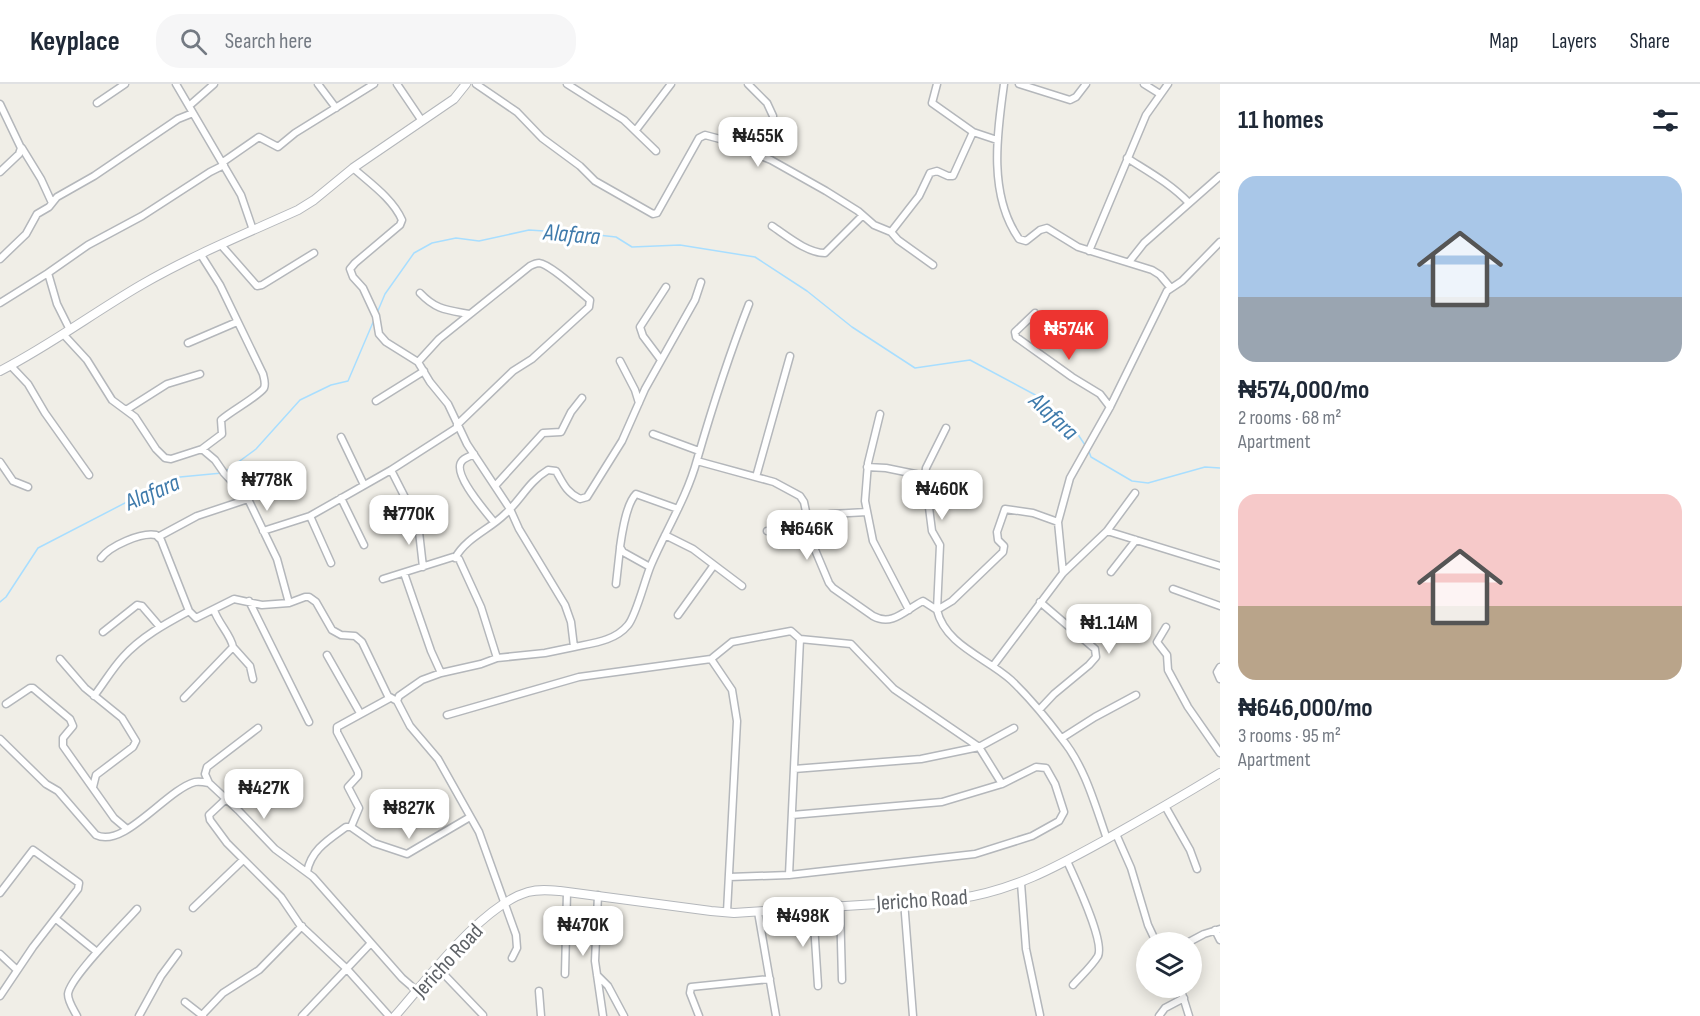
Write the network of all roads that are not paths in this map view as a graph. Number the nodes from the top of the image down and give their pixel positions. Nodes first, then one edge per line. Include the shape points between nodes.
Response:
1 (125, 84) edge
2 (176, 84) edge
3 (214, 84) edge
4 (318, 84) edge
5 (374, 84) edge
6 (397, 84) edge
7 (466, 84) edge
8 (476, 84) edge
9 (567, 84) edge
10 (671, 84) edge
11 (747, 84) edge
12 (938, 84) edge
13 (1004, 84) edge
14 (1019, 84) edge
15 (1086, 84) edge
16 (1144, 84) edge
17 (1168, 84) edge
18 (1160, 94) junction
19 (97, 103) dead end
20 (0, 104) edge
21 (189, 106) junction
22 (336, 108) junction
23 (193, 113) junction
24 (773, 116) dead end
25 (422, 121) junction
26 (636, 130) junction
27 (973, 132) junction
28 (997, 140) junction
29 (21, 148) junction
30 (656, 152) dead end
31 (1127, 158) junction
32 (224, 164) junction
33 (353, 168) junction
34 (0, 172) edge
35 (1220, 176) edge
36 (52, 203) junction
37 (1189, 203) junction
38 (862, 216) junction
39 (772, 226) dead end
40 (253, 230) junction
41 (891, 232) junction
42 (1220, 242) edge
43 (221, 245) junction
44 (1089, 251) junction
45 (314, 253) dead end
46 (201, 255) junction
47 (0, 259) edge
48 (1129, 262) junction
49 (933, 265) dead end
50 (48, 273) junction
51 (701, 282) dead end
52 (666, 287) dead end
53 (1170, 287) junction
54 (420, 293) dead end
55 (0, 303) edge
56 (749, 304) dead end
57 (1035, 313) dead end
58 (469, 314) junction
59 (237, 322) junction
60 (67, 333) junction
61 (188, 343) dead end
62 (790, 356) dead end
63 (661, 360) junction
64 (620, 361) dead end
65 (418, 362) junction
66 (11, 366) junction
67 (0, 371) edge
68 (424, 371) junction
69 (200, 374) dead end
70 (582, 398) dead end
71 (376, 402) dead end
72 (639, 404) junction
73 (1110, 407) junction
74 (126, 410) junction
75 (880, 414) dead end
76 (457, 426) junction
77 (946, 428) dead end
78 (653, 434) dead end
79 (341, 437) dead end
80 (202, 449) junction
81 (699, 452) junction
82 (474, 454) junction
83 (697, 461) junction
84 (0, 462) edge
85 (867, 467) junction
86 (391, 470) junction
87 (89, 475) dead end
88 (925, 476) junction
89 (756, 477) junction
90 (364, 485) junction
91 (495, 486) junction
92 (28, 487) dead end
93 (1135, 493) dead end
94 (341, 498) junction
95 (248, 499) junction
96 (510, 509) junction
97 (678, 509) junction
98 (867, 512) junction
99 (310, 516) junction
100 (494, 522) junction
101 (808, 522) junction
102 (1058, 522) junction
103 (263, 531) junction
104 (767, 531) dead end
105 (1107, 531) junction
106 (665, 535) junction
107 (158, 537) junction
108 (1136, 540) junction
109 (364, 545) dead end
110 (620, 547) junction
111 (101, 558) dead end
112 (456, 558) junction
113 (331, 563) dead end
114 (714, 565) junction
115 (1220, 566) edge
116 (423, 567) junction
117 (650, 567) junction
118 (1111, 572) dead end
119 (404, 573) junction
120 (1063, 573) junction
121 (383, 579) dead end
122 (616, 584) dead end
123 (742, 586) dead end
124 (1173, 589) dead end
125 (249, 601) junction
126 (1040, 602) junction
127 (289, 603) junction
128 (1220, 606) edge
129 (189, 610) junction
130 (214, 610) junction
131 (909, 610) junction
132 (937, 610) junction
133 (678, 615) dead end
134 (160, 627) junction
135 (1166, 627) dead end
136 (104, 632) dead end
137 (800, 639) junction
138 (233, 647) junction
139 (574, 647) junction
140 (327, 655) dead end
141 (497, 658) junction
142 (60, 659) dead end
143 (711, 659) junction
144 (993, 666) junction
145 (1220, 667) edge
146 (441, 673) junction
147 (253, 679) dead end
148 (1220, 679) edge
149 (1136, 695) dead end
150 (94, 696) junction
151 (184, 698) dead end
152 (394, 699) junction
153 (6, 704) dead end
154 (1039, 710) junction
155 (360, 713) junction
156 (447, 715) dead end
157 (309, 722) dead end
158 (258, 728) dead end
159 (1014, 728) dead end
160 (1062, 738) junction
161 (0, 739) edge
162 (978, 747) junction
163 (1220, 753) edge
164 (794, 769) junction
165 (1220, 773) edge
166 (209, 783) junction
167 (1002, 784) junction
168 (93, 788) junction
169 (226, 799) junction
170 (1165, 806) junction
171 (792, 815) junction
172 (470, 817) junction
173 (351, 826) junction
174 (127, 829) junction
175 (1116, 834) junction
176 (1107, 839) junction
177 (243, 860) junction
178 (1067, 861) junction
179 (1197, 869) dead end
180 (307, 872) junction
181 (789, 875) junction
182 (729, 878) junction
183 (1021, 883) junction
184 (567, 892) junction
185 (0, 893) edge
186 (598, 896) junction
187 (904, 901) junction
188 (504, 903) junction
189 (840, 905) junction
190 (193, 908) dead end
191 (813, 908) junction
192 (137, 909) dead end
193 (727, 912) junction
194 (758, 912) junction
195 (56, 919) junction
196 (302, 927) junction
197 (1217, 930) edge
198 (1151, 932) edge
199 (1202, 936) edge
200 (1220, 940) edge
201 (371, 943) junction
202 (97, 952) junction
203 (178, 952) dead end
204 (0, 954) edge
205 (512, 958) dead end
206 (437, 967) junction
207 (347, 969) junction
208 (17, 970) junction
209 (566, 974) dead end
210 (596, 974) junction
211 (770, 979) junction
212 (842, 980) dead end
213 (1073, 985) dead end
214 (818, 986) dead end
215 (417, 991) junction
216 (539, 991) dead end
217 (0, 996) edge
218 (1184, 998) joint
219 (185, 1002) dead end
220 (203, 1015) edge
221 (483, 1015) edge
222 (1040, 1015) edge
223 (77, 1016) edge
224 (139, 1016) edge
225 (302, 1016) edge
226 (389, 1016) edge
227 (395, 1016) edge
228 (541, 1016) edge
229 (603, 1016) edge
230 (624, 1016) edge
231 (699, 1016) edge
232 (776, 1016) edge
233 (913, 1016) edge
234 (1159, 1016) edge
235 (1189, 1016) edge

1 - 19 street
2 - 21 street
3 - 21 street
4 - 22 street
5 - 22 street
6 - 25 street
7 - 25 street via 454,99
8 - 38 street via 517,112 595,181 653,214 699,138 705,135 771,160 850,205
9 - 26 street
10 - 26 street
11 - 24 street via 767,103
12 - 27 street via 932,103
13 - 28 street
14 - 15 street via 1070,100
16 - 18 street
17 - 18 street
18 - 31 street
20 - 29 street
21 - 23 street
22 - 32 street via 278,147 259,137
23 - 32 street
23 - 36 street via 178,118
25 - 33 street
26 - 30 street
27 - 28 street
27 - 41 street via 953,176 930,173 919,196
28 - 44 street via 1003,207 1019,239 1026,241 1047,228
29 - 34 street
29 - 36 street
31 - 37 street
31 - 44 street
32 - 40 street
32 - 50 street
33 - 40 street via 298,210
33 - 65 street via 377,189 402,220 350,269 376,316 382,338
35 - 37 street
36 - 47 street via 37,214 26,234
37 - 48 street via 1144,243
38 - 39 street via 822,254
38 - 41 street
40 - 43 street
41 - 49 street
42 - 53 street via 1182,281
43 - 45 street via 256,286
43 - 46 street
44 - 48 street
46 - 59 street
46 - 60 street via 140,286
48 - 53 street via 1161,275
50 - 55 street
50 - 60 street
51 - 63 street
52 - 63 street via 640,327
53 - 73 street
54 - 58 street via 430,304
56 - 81 street
57 - 73 street via 1016,332 1016,337 1100,394
58 - 65 street
58 - 76 street via 539,263 591,302
59 - 61 street
59 - 80 street via 263,374 264,387 225,416 220,422 222,434
60 - 66 street
60 - 74 street via 112,400
62 - 89 street
63 - 72 street
64 - 72 street
65 - 68 street
66 - 67 street
66 - 87 street via 28,384
68 - 71 street
68 - 76 street via 448,404
69 - 74 street via 167,384
70 - 91 street via 561,432 543,433
72 - 96 street via 622,441 587,496 580,499 572,495 552,470 532,483
73 - 102 street via 1070,478
74 - 80 street via 165,458
75 - 85 street
76 - 82 street
76 - 86 street
77 - 88 street
78 - 81 street
79 - 90 street
80 - 95 street
81 - 83 street
82 - 91 street
82 - 100 street via 462,461 459,469 462,479
83 - 89 street
83 - 97 street
84 - 92 street via 13,481
85 - 88 street
85 - 98 street
86 - 90 street
86 - 116 street via 418,523
88 - 132 street via 932,531 940,545
89 - 101 street via 800,496
90 - 94 street
91 - 96 street
93 - 105 street
94 - 99 street
94 - 109 street
95 - 103 street
95 - 107 street via 196,516
96 - 100 street
96 - 139 street via 565,605
97 - 106 street
97 - 110 street via 634,495
98 - 101 street via 831,514
98 - 131 street via 873,541
99 - 103 street
99 - 113 street
100 - 112 street via 462,546
101 - 104 street
101 - 131 street via 813,545 833,588 880,620 892,620
102 - 120 street
102 - 132 street via 1005,509 997,532 1003,552 952,601
103 - 127 street via 277,560
105 - 108 street
105 - 120 street
106 - 114 street
106 - 117 street
107 - 111 street via 145,534 114,546
107 - 129 street
108 - 115 street
108 - 118 street
110 - 117 street
110 - 122 street
112 - 116 street
112 - 141 street via 481,607
114 - 123 street
114 - 133 street
116 - 119 street
117 - 139 street via 627,627 602,642
119 - 121 street
119 - 146 street
120 - 126 street
124 - 128 street
125 - 127 street via 262,605
125 - 130 street via 234,599
125 - 157 street
126 - 144 street
126 - 154 street via 1097,652 1089,665
127 - 152 street via 309,597 336,634 358,638
129 - 130 street via 196,618
129 - 134 street
130 - 138 street
131 - 132 street via 923,601
132 - 144 street via 952,635
134 - 136 street via 137,605
134 - 150 street via 123,658
135 - 163 street via 1158,642 1167,655 1168,670
137 - 143 street via 791,631 732,642
137 - 162 street via 851,644 894,689
137 - 164 street
138 - 147 street via 250,666
138 - 151 street
139 - 141 street
140 - 155 street
141 - 146 street
142 - 150 street
143 - 156 street via 579,677
143 - 182 street via 732,690 737,721
144 - 154 street
145 - 148 street
146 - 152 street via 422,680
149 - 160 street
150 - 168 street via 122,718 136,741 96,776
152 - 155 street
152 - 172 street via 410,726 438,759
153 - 168 street via 33,688 70,719 73,726 63,738 63,746
154 - 160 street
155 - 173 street via 336,729 358,775 348,786 359,808
158 - 166 street via 207,767
159 - 162 street
160 - 176 street via 1079,767
161 - 174 street via 58,791 96,835 107,838
162 - 164 street via 921,759
162 - 167 street
164 - 171 street
165 - 170 street, Jericho Road
166 - 169 street
166 - 174 street via 194,782
167 - 171 street via 942,802
167 - 181 street via 1036,767 1046,768 1064,812 1059,820 1032,836 975,854
168 - 174 street via 114,819
169 - 177 street via 209,815 210,820
169 - 180 street via 274,849
170 - 175 street, Jericho Road
170 - 179 street
171 - 181 street
172 - 173 street via 407,854 374,843
172 - 188 street
173 - 180 street via 317,849
175 - 176 street, Jericho Road
175 - 198 street
176 - 178 street, Jericho Road
177 - 190 street
177 - 196 street via 281,897
178 - 183 street, Jericho Road
178 - 213 street via 1099,947 1097,956
180 - 201 street
181 - 182 street
182 - 193 street
183 - 187 street, Jericho Road via 984,895
183 - 222 street via 1026,949
184 - 186 street, Jericho Road
184 - 188 street, Jericho Road via 529,891
184 - 209 street
185 - 195 street via 30,852 35,851 79,883
186 - 193 street, Jericho Road
186 - 210 street
187 - 189 street, Jericho Road
187 - 233 street
188 - 205 street via 516,935 517,948
188 - 206 street, Jericho Road
189 - 191 street, Jericho Road
189 - 212 street
191 - 194 street, Jericho Road
191 - 214 street
192 - 202 street
193 - 194 street, Jericho Road
194 - 211 street
195 - 202 street
195 - 208 street
196 - 207 street
196 - 220 street via 259,970 223,993
197 - 199 street
197 - 200 street
201 - 207 street
201 - 215 street
202 - 223 street via 68,994
203 - 224 street
204 - 208 street
206 - 215 street, Jericho Road
206 - 221 street
207 - 225 street
207 - 226 street
208 - 217 street
210 - 229 street
210 - 230 street via 608,986
211 - 231 street via 691,987
211 - 232 street
215 - 227 street, Jericho Road
216 - 228 street
218 - 234 street
218 - 235 street
219 - 220 street

